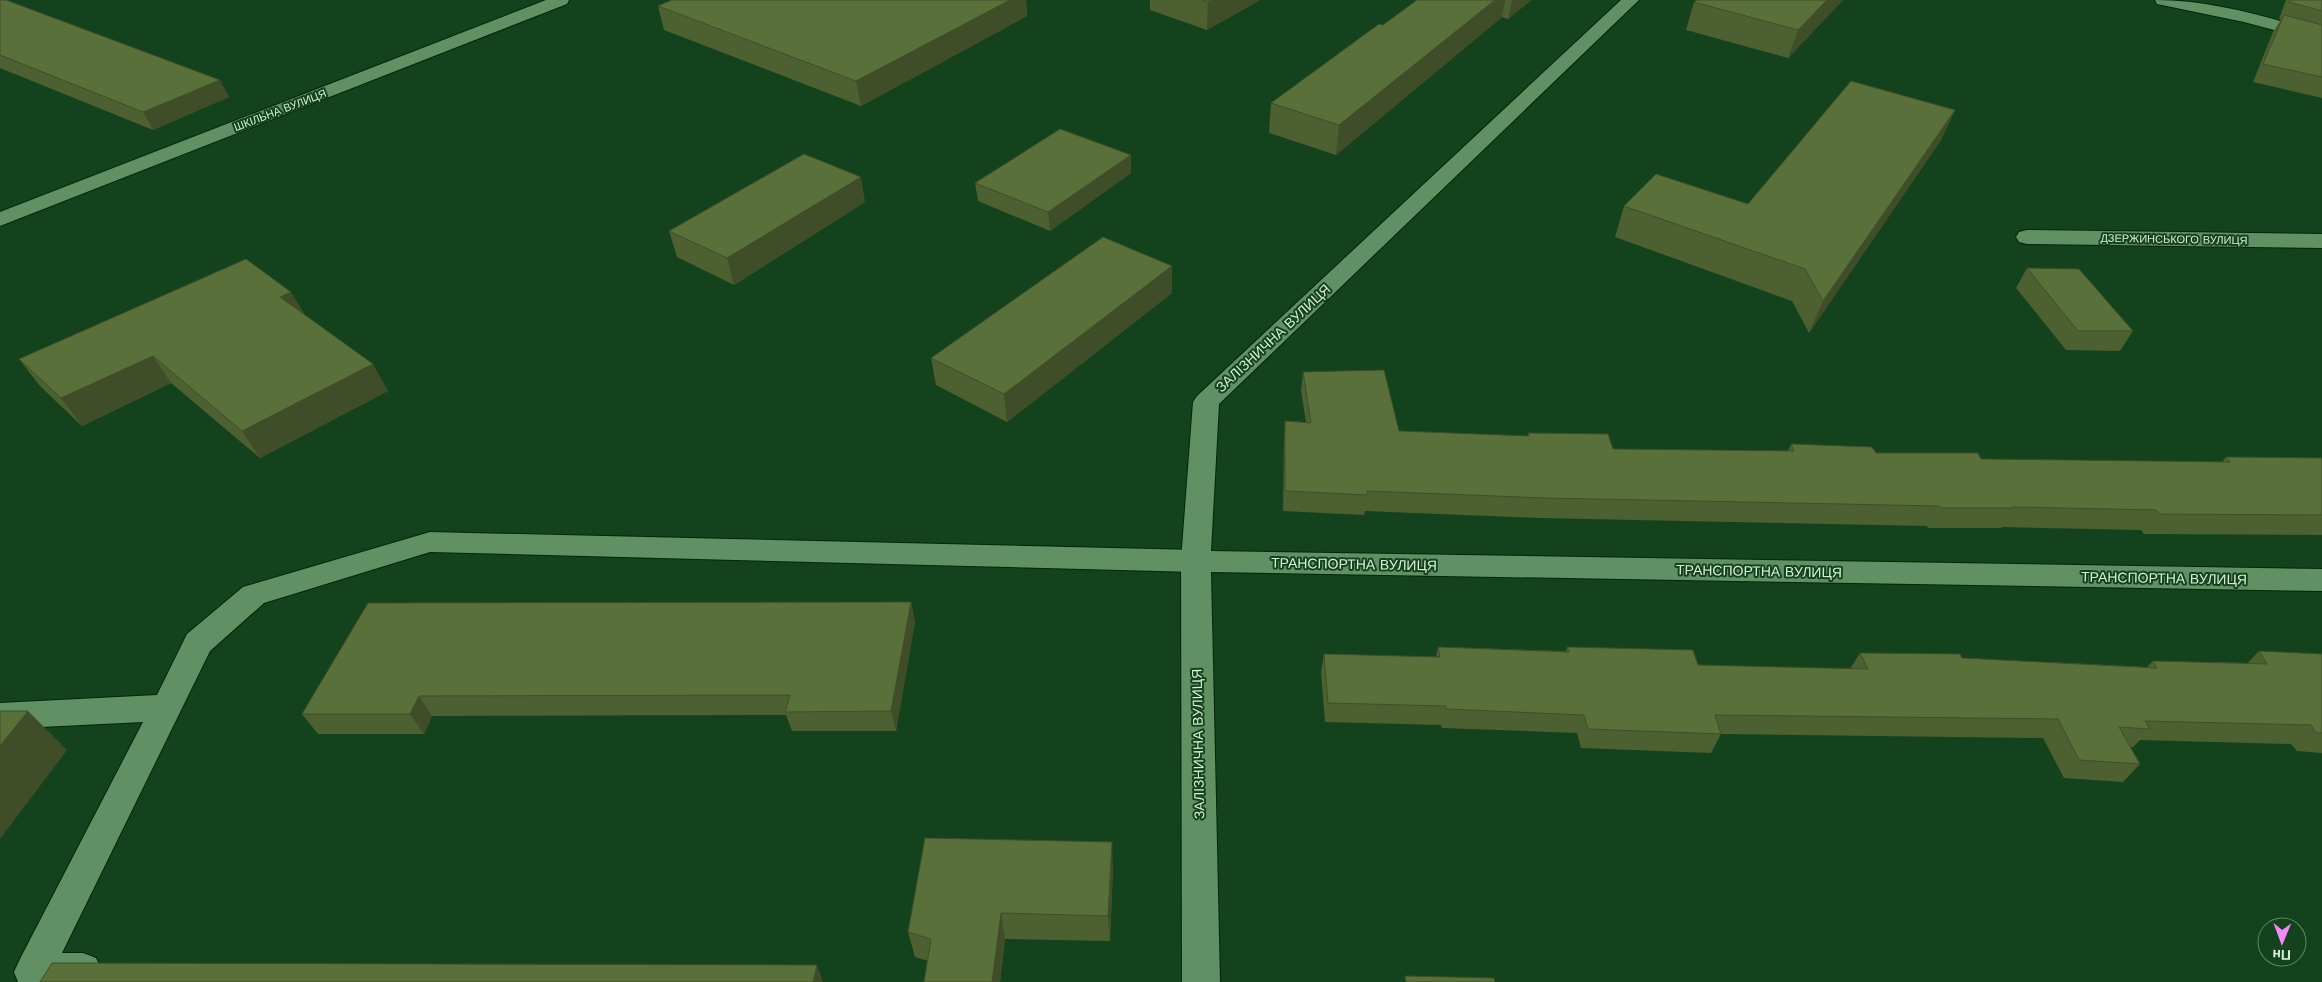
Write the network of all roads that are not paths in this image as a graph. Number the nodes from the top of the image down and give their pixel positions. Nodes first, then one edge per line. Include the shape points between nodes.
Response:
1 (561, 0) edge
2 (1631, 0) edge
3 (2162, 0) edge
4 (2322, 38) edge
5 (0, 220) edge
6 (2027, 237) dead end
7 (2322, 241) edge
8 (1196, 561) junction
9 (2322, 580) edge
10 (166, 708) junction
11 (0, 716) edge
12 (113, 971) edge
13 (1201, 982) edge

1 - 5 street, ШКІЛЬНА ВУЛИЦЯ
2 - 8 street, ЗАЛІЗНИЧНА ВУЛИЦЯ via 1206,402
3 - 4 street via 2247,17
6 - 7 street, ДЗЕРЖИНСЬКОГО ВУЛИЦЯ
8 - 9 street, ТРАНСПОРТНА ВУЛИЦЯ
8 - 10 street, ТРАНСПОРТНА ВУЛИЦЯ via 430,542 254,595 198,643
8 - 13 street, ЗАЛІЗНИЧНА ВУЛИЦЯ
10 - 11 street
10 - 12 street, ТРАНСПОРТНА ВУЛИЦЯ via 33,972

